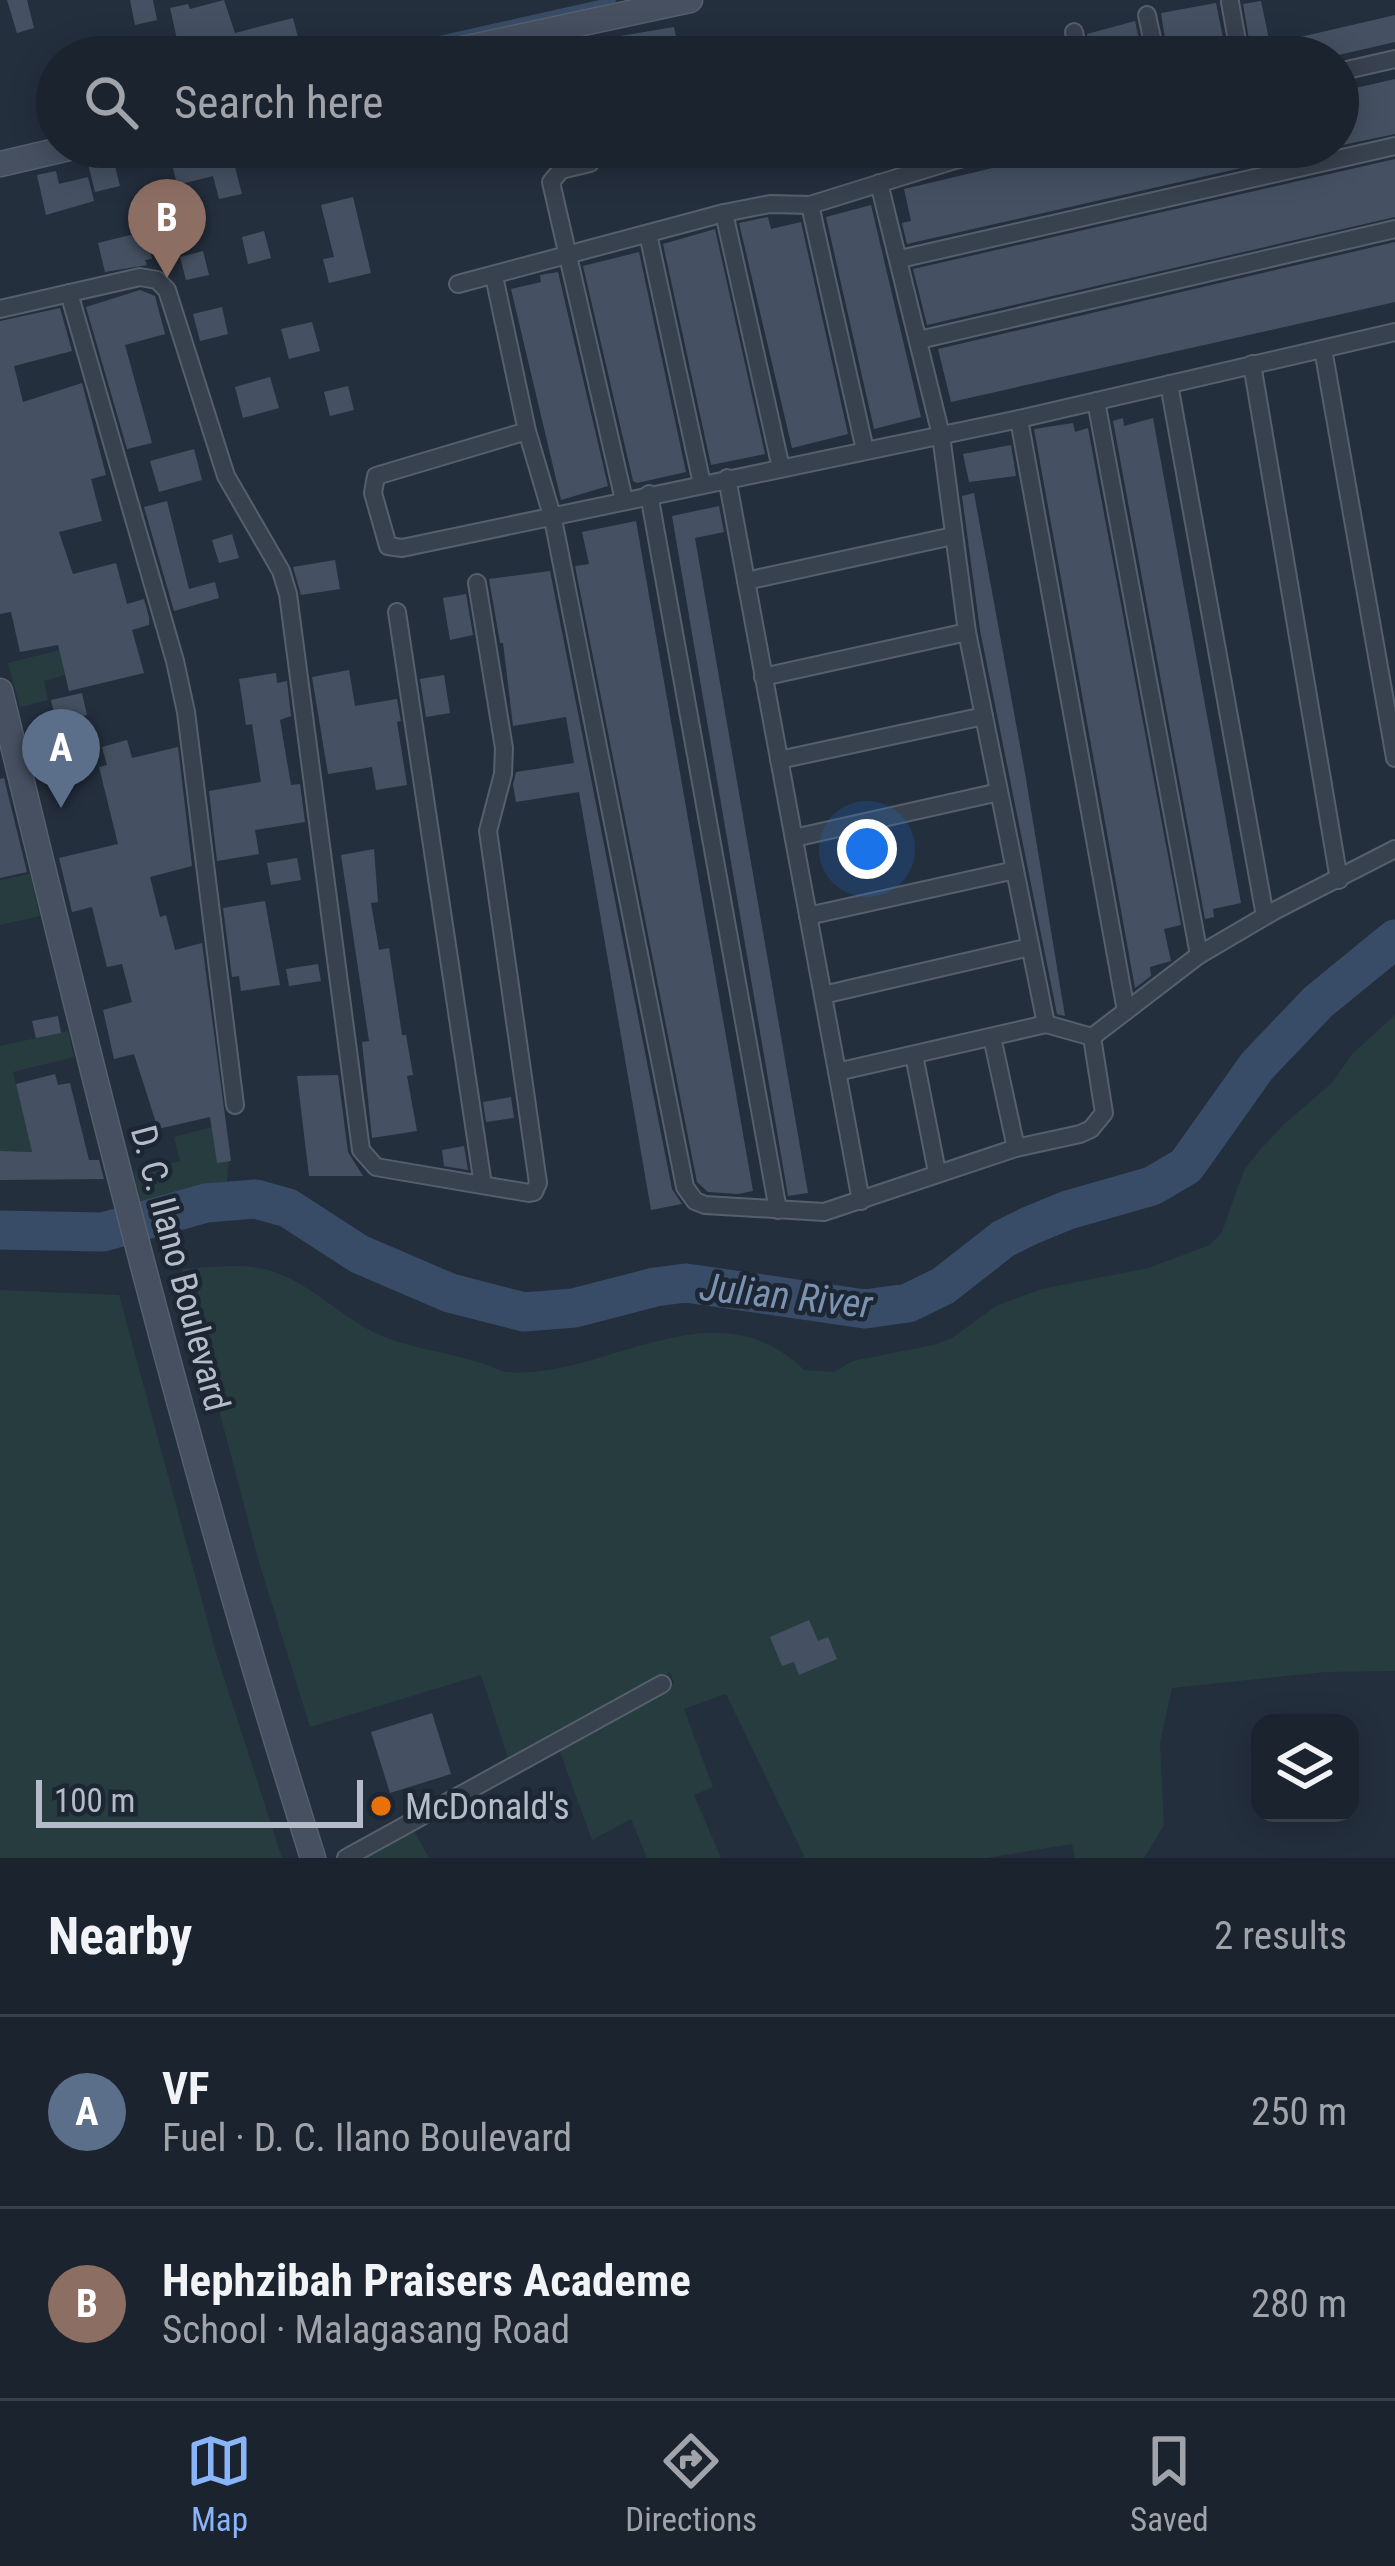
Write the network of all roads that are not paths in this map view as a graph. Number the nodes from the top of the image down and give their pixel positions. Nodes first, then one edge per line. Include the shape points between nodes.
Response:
1 (690, 0) edge
2 (1229, 2) edge
3 (1148, 15) dead end
4 (1074, 32) dead end
5 (523, 36) edge
6 (1075, 36) edge
7 (1152, 36) edge
8 (1236, 36) edge
9 (1395, 59) edge
10 (1359, 67) edge
11 (1395, 146) edge
12 (1359, 154) edge
13 (36, 156) edge
14 (0, 164) edge
15 (570, 168) edge
16 (934, 168) edge
17 (1299, 168) edge
18 (879, 183) junction
19 (810, 205) junction
20 (724, 213) junction
21 (1395, 229) edge
22 (648, 234) junction
23 (569, 257) junction
24 (900, 259) junction
25 (494, 276) junction
26 (458, 284) dead end
27 (69, 293) junction
28 (0, 309) edge
29 (1395, 332) edge
30 (919, 340) junction
31 (1323, 349) junction
32 (1252, 364) junction
33 (1169, 384) junction
34 (1096, 401) junction
35 (1018, 419) junction
36 (527, 431) junction
37 (941, 435) junction
38 (866, 450) junction
39 (781, 468) junction
40 (727, 478) junction
41 (702, 484) junction
42 (649, 494) junction
43 (624, 500) junction
44 (553, 519) junction
45 (953, 536) junction
46 (746, 581) junction
47 (477, 583) dead end
48 (397, 612) dead end
49 (967, 632) junction
50 (764, 677) junction
51 (0, 691) edge
52 (984, 716) junction
53 (1395, 758) edge
54 (779, 760) junction
55 (999, 792) junction
56 (794, 838) junction
57 (1395, 849) edge
58 (1015, 870) junction
59 (1339, 880) junction
60 (808, 916) junction
61 (1265, 916) junction
62 (1030, 947) junction
63 (1198, 955) junction
64 (823, 995) junction
65 (1126, 1011) junction
66 (1046, 1024) junction
67 (992, 1037) junction
68 (1092, 1037) junction
69 (914, 1055) junction
70 (837, 1072) junction
71 (235, 1105) dead end
72 (1016, 1148) junction
73 (937, 1172) junction
74 (483, 1185) junction
75 (860, 1201) junction
76 (778, 1210) junction
77 (662, 1684) dead end
78 (313, 1858) edge
79 (346, 1858) edge

1 - 5 street
2 - 8 street
3 - 7 street
4 - 6 street
9 - 10 street
11 - 12 street
13 - 14 street
15 - 23 street via 550,182
16 - 18 street
17 - 24 street
18 - 19 street
18 - 24 street
19 - 20 street
19 - 38 street
20 - 22 street
20 - 39 street
21 - 30 street
22 - 23 street
22 - 41 street
23 - 25 street
23 - 43 street
24 - 30 street
25 - 26 street
25 - 36 street
27 - 28 street
27 - 71 street via 186,712
27 - 74 street via 140,277 167,290 226,476 281,572 362,1150 376,1167
29 - 31 street
30 - 37 street
31 - 32 street
31 - 53 street
32 - 33 street
32 - 59 street
33 - 34 street
33 - 61 street
34 - 35 street
34 - 63 street
35 - 37 street
35 - 65 street
36 - 44 street
36 - 44 street via 376,476 383,537 402,548
37 - 38 street
37 - 45 street
38 - 39 street
39 - 40 street
40 - 41 street
40 - 46 street
41 - 42 street
42 - 43 street
42 - 76 street
43 - 44 street
44 - 76 street via 685,1187 705,1205
45 - 46 street
45 - 49 street
46 - 50 street
47 - 74 street via 504,748 489,843 538,1183 529,1193
48 - 74 street
49 - 50 street
49 - 52 street
50 - 54 street
51 - 78 street, D. C. Ilano Boulevard via 141,1264
52 - 54 street
52 - 55 street
54 - 56 street
55 - 56 street
55 - 58 street
56 - 60 street
57 - 59 street
58 - 60 street
58 - 62 street
59 - 61 street
60 - 64 street
61 - 63 street
62 - 64 street
62 - 66 street
63 - 65 street
64 - 70 street
65 - 68 street
66 - 67 street
66 - 68 street
67 - 69 street
67 - 72 street
68 - 72 street via 1101,1119 1079,1134
69 - 70 street
69 - 73 street
70 - 75 street
72 - 73 street
73 - 75 street
75 - 76 street via 824,1212
77 - 79 street

